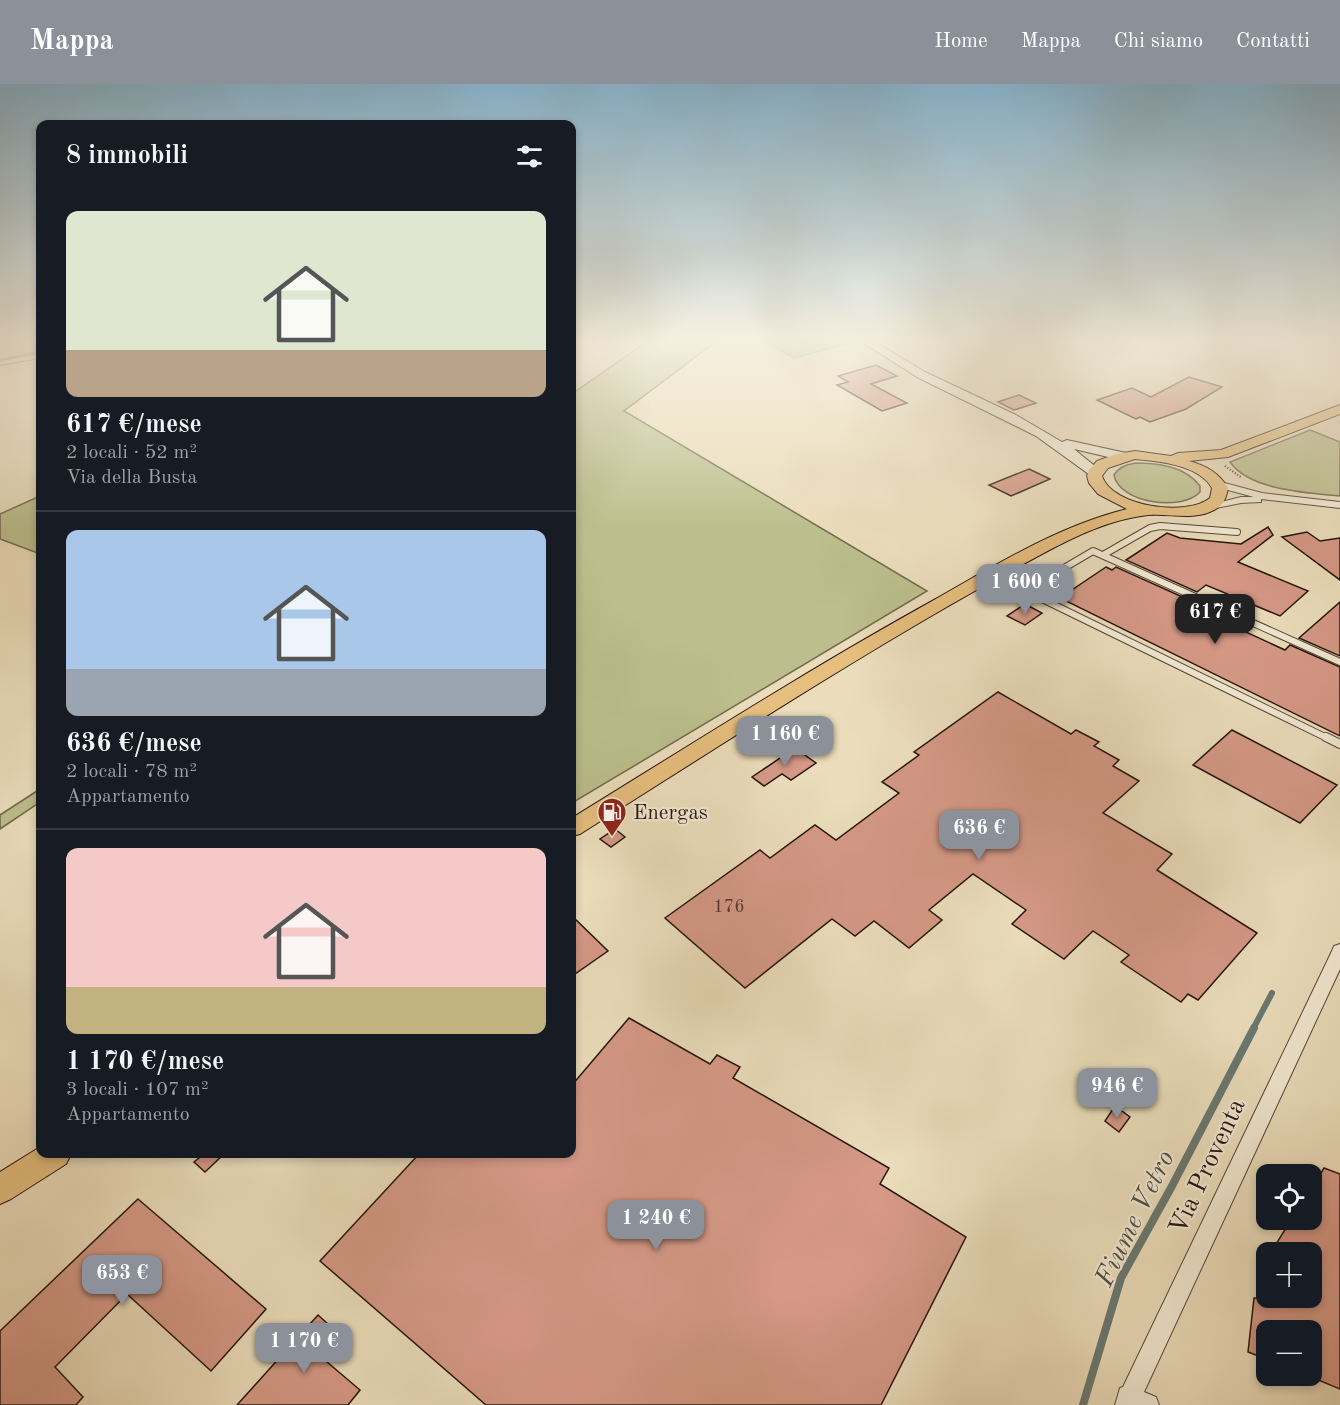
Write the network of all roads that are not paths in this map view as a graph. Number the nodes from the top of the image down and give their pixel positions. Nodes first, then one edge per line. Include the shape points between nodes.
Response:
1 (976, 402) edge
2 (1340, 409) edge
3 (1048, 438) junction
4 (1224, 454) junction
5 (1121, 456) junction
6 (1166, 458) junction
7 (1095, 472) junction
8 (1215, 482) junction
9 (1104, 490) junction
10 (1301, 501) junction
11 (1340, 505) edge
12 (1151, 510) junction
13 (1200, 510) junction
14 (1093, 523) junction
15 (1237, 532) dead end
16 (1103, 555) junction
17 (993, 575) junction
18 (1025, 591) junction
19 (1340, 662) edge
20 (1340, 744) edge
21 (576, 826) edge
22 (1340, 951) edge
23 (50, 1158) edge
24 (0, 1189) edge
25 (1134, 1402) edge

1 - 3 street
2 - 4 main road
3 - 5 street
3 - 7 street
4 - 6 main road
4 - 8 main road via 1215,465
5 - 6 main road
5 - 7 main road via 1099,465
6 - 8 main road via 1193,466
7 - 9 main road via 1096,481
8 - 10 street via 1262,496
8 - 13 main road via 1220,492 1218,499
9 - 12 main road via 1116,499
9 - 14 main road via 1104,506
10 - 11 street
10 - 13 street via 1241,500
12 - 13 main road
12 - 14 main road
14 - 17 main road
15 - 16 lane via 1160,526
16 - 18 lane via 1094,551
16 - 19 lane
17 - 18 lane
17 - 21 main road via 916,617
18 - 20 lane
22 - 25 street, Via Proventa
23 - 24 main road

